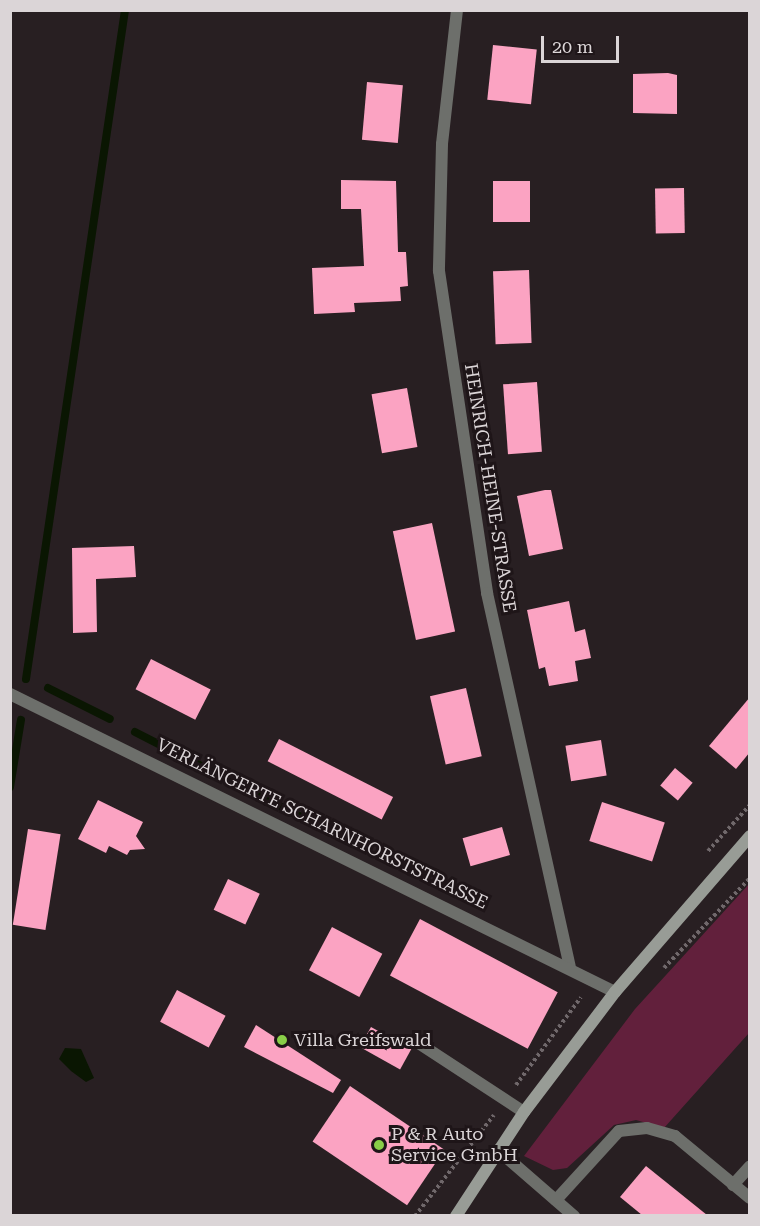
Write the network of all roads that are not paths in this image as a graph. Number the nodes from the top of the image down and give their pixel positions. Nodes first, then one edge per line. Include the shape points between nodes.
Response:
1 (457, 10) edge
2 (10, 694) edge
3 (750, 836) edge
4 (570, 966) junction
5 (615, 992) junction
6 (420, 1044) dead end
7 (524, 1112) junction
8 (498, 1150) junction
9 (750, 1166) edge
10 (733, 1185) junction
11 (750, 1198) edge
12 (556, 1200) junction
13 (456, 1215) edge
14 (574, 1215) edge

1 - 4 street, HEINRICH-HEINE-STRASSE via 442,144 439,271 487,593
2 - 4 street, VERLÄNGERTE SCHARNHORSTSTRASSE
3 - 5 main road
4 - 5 street, VERLÄNGERTE SCHARNHORSTSTRASSE
5 - 7 main road
6 - 7 street
7 - 8 main road
8 - 12 street
8 - 13 main road
9 - 10 street
10 - 11 street
10 - 12 street via 675,1136 647,1128 620,1131
12 - 14 street

